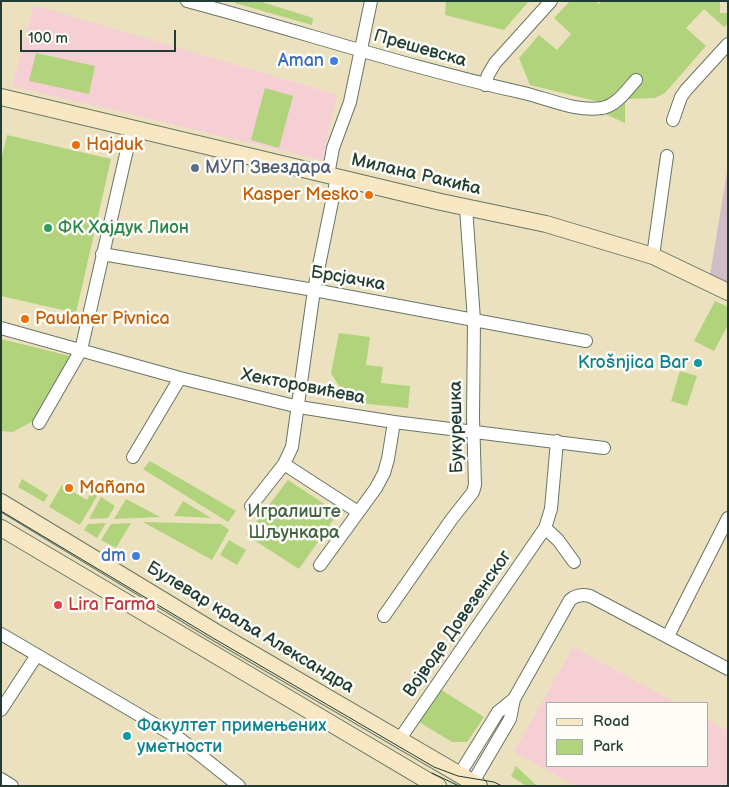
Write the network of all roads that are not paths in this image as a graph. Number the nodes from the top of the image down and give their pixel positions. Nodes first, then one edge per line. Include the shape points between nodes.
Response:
1 (187, 1) edge
2 (371, 1) edge
3 (551, 1) edge
4 (728, 44) edge
5 (361, 50) junction
6 (636, 80) dead end
7 (485, 85) junction
8 (1, 97) edge
9 (673, 120) dead end
10 (132, 128) junction
11 (667, 156) dead end
12 (333, 176) junction
13 (466, 208) junction
14 (102, 254) junction
15 (653, 256) junction
16 (314, 290) junction
17 (728, 292) edge
18 (474, 320) junction
19 (1, 328) edge
20 (586, 342) dead end
21 (81, 350) junction
22 (180, 378) junction
23 (299, 407) junction
24 (394, 422) junction
25 (38, 423) dead end
26 (475, 432) junction
27 (557, 441) junction
28 (604, 448) dead end
29 (133, 456) dead end
30 (284, 464) junction
31 (1, 502) edge
32 (251, 506) dead end
33 (358, 512) junction
34 (728, 518) edge
35 (1, 528) edge
36 (545, 528) junction
37 (574, 562) dead end
38 (320, 565) dead end
39 (384, 616) dead end
40 (1, 634) edge
41 (668, 636) junction
42 (37, 655) junction
43 (728, 669) edge
44 (1, 710) edge
45 (399, 740) junction
46 (1, 779) edge
47 (461, 783) edge
48 (12, 786) edge
49 (240, 786) edge

1 - 5 street, Прешевска
2 - 5 street
3 - 7 street via 495,63
4 - 9 street via 686,90
5 - 7 street, Прешевска
5 - 12 street via 350,102 333,148
6 - 7 street, Прешевска via 614,104 594,109 577,108
8 - 10 main road, Милана Ракића
10 - 12 main road, Милана Ракића
10 - 14 street
11 - 15 street
12 - 13 main road, Милана Ракића
12 - 16 street
13 - 15 main road, Милана Ракића via 546,224
13 - 18 street, Букурешка
14 - 16 street, Брсјачка
14 - 21 street
15 - 17 main road, Милана Ракића
16 - 18 street, Брсјачка
16 - 23 street
18 - 20 street, Брсјачка
18 - 26 street, Букурешка
19 - 21 street, Хекторовићева
21 - 22 street, Хекторовићева
21 - 25 street
22 - 23 street, Хекторовићева
22 - 29 street
23 - 24 street, Хекторовићева
23 - 30 street via 292,447
24 - 26 street, Хекторовићева
24 - 33 street via 384,473
26 - 27 street, Хекторовићева
26 - 39 street, Букурешка via 476,481 472,492
27 - 28 street, Хекторовићева
27 - 36 street, Војводе Довезенског via 551,509
30 - 32 street
30 - 33 street
31 - 45 main road, Булевар краља Александра
33 - 38 street
34 - 41 street
35 - 47 main road via 206,650
36 - 37 street
36 - 45 street, Војводе Довезенског
40 - 42 street
41 - 43 street
41 - 47 street via 590,596 574,597 514,699 510,719
42 - 44 street
42 - 49 street via 180,739
45 - 47 main road, Булевар краља Александра
46 - 48 street

